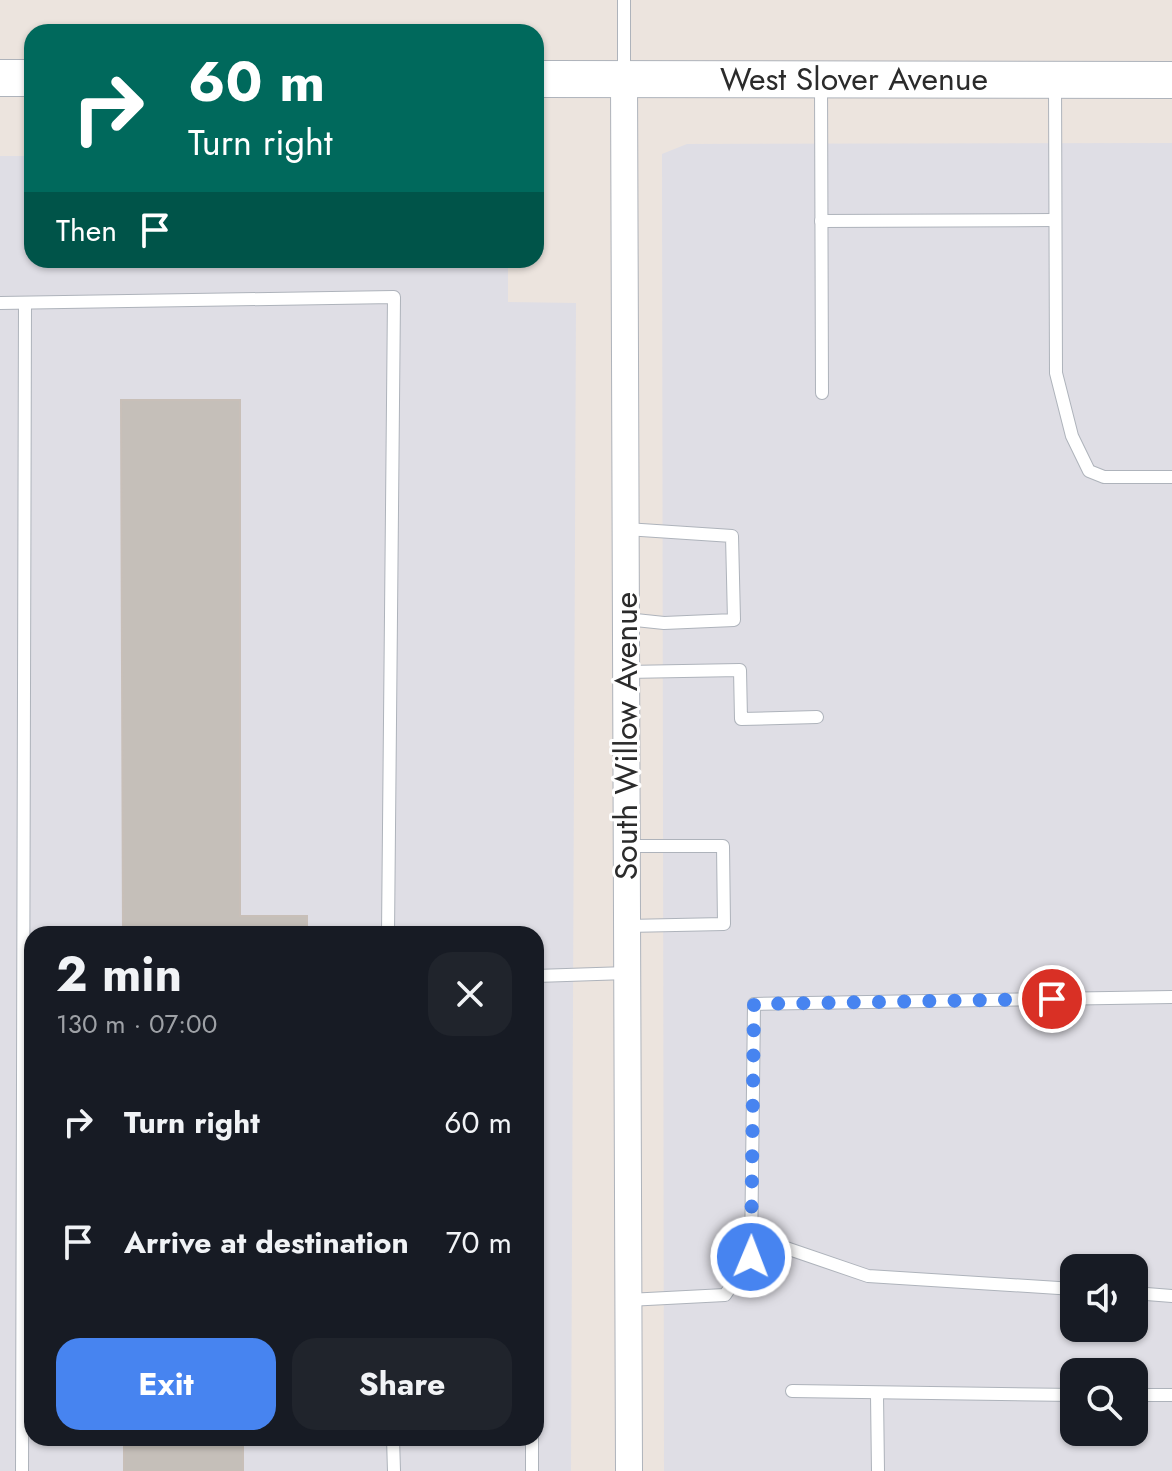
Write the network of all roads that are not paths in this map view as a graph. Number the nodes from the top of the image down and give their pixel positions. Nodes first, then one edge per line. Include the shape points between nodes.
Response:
1 (624, 0) edge
2 (0, 78) edge
3 (24, 78) edge
4 (544, 79) edge
5 (624, 79) junction
6 (821, 79) junction
7 (1055, 80) junction
8 (1172, 80) edge
9 (1054, 220) junction
10 (821, 221) junction
11 (0, 303) edge
12 (25, 303) junction
13 (822, 393) dead end
14 (1172, 477) edge
15 (626, 529) junction
16 (626, 619) junction
17 (626, 672) junction
18 (817, 717) dead end
19 (627, 846) junction
20 (388, 926) edge
21 (627, 926) junction
22 (627, 973) junction
23 (544, 976) edge
24 (1172, 997) edge
25 (751, 1236) junction
26 (1060, 1288) edge
27 (1148, 1294) edge
28 (1172, 1296) edge
29 (628, 1300) junction
30 (792, 1391) dead end
31 (877, 1395) junction
32 (1060, 1395) edge
33 (1148, 1395) edge
34 (1172, 1395) edge
35 (393, 1446) edge
36 (532, 1446) edge
37 (22, 1471) edge
38 (394, 1471) edge
39 (532, 1471) edge
40 (629, 1471) edge
41 (878, 1471) edge

1 - 5 lane, South Willow Avenue
2 - 3 main road
4 - 5 main road, West Slover Avenue
5 - 6 main road, West Slover Avenue
5 - 15 street, South Willow Avenue
6 - 7 main road, West Slover Avenue
6 - 10 lane
7 - 8 main road, West Slover Avenue
7 - 9 lane
9 - 10 lane
9 - 14 lane via 1056,373 1072,436 1089,471 1104,477
10 - 13 lane
11 - 12 lane
12 - 20 lane via 394,297
12 - 37 lane
15 - 16 street, South Willow Avenue
15 - 16 lane via 732,536 734,620
16 - 17 street, South Willow Avenue
17 - 18 lane via 740,670 741,719
17 - 19 street, South Willow Avenue
19 - 21 street, South Willow Avenue
19 - 21 lane via 723,846 724,924
21 - 22 street, South Willow Avenue
22 - 23 lane
22 - 29 street, South Willow Avenue
24 - 25 lane via 754,1004
25 - 26 lane via 868,1276
25 - 29 lane via 751,1257 725,1295
27 - 28 lane
29 - 40 street, South Willow Avenue
30 - 31 lane
31 - 32 lane
31 - 41 lane
33 - 34 lane
35 - 38 lane
36 - 39 lane

